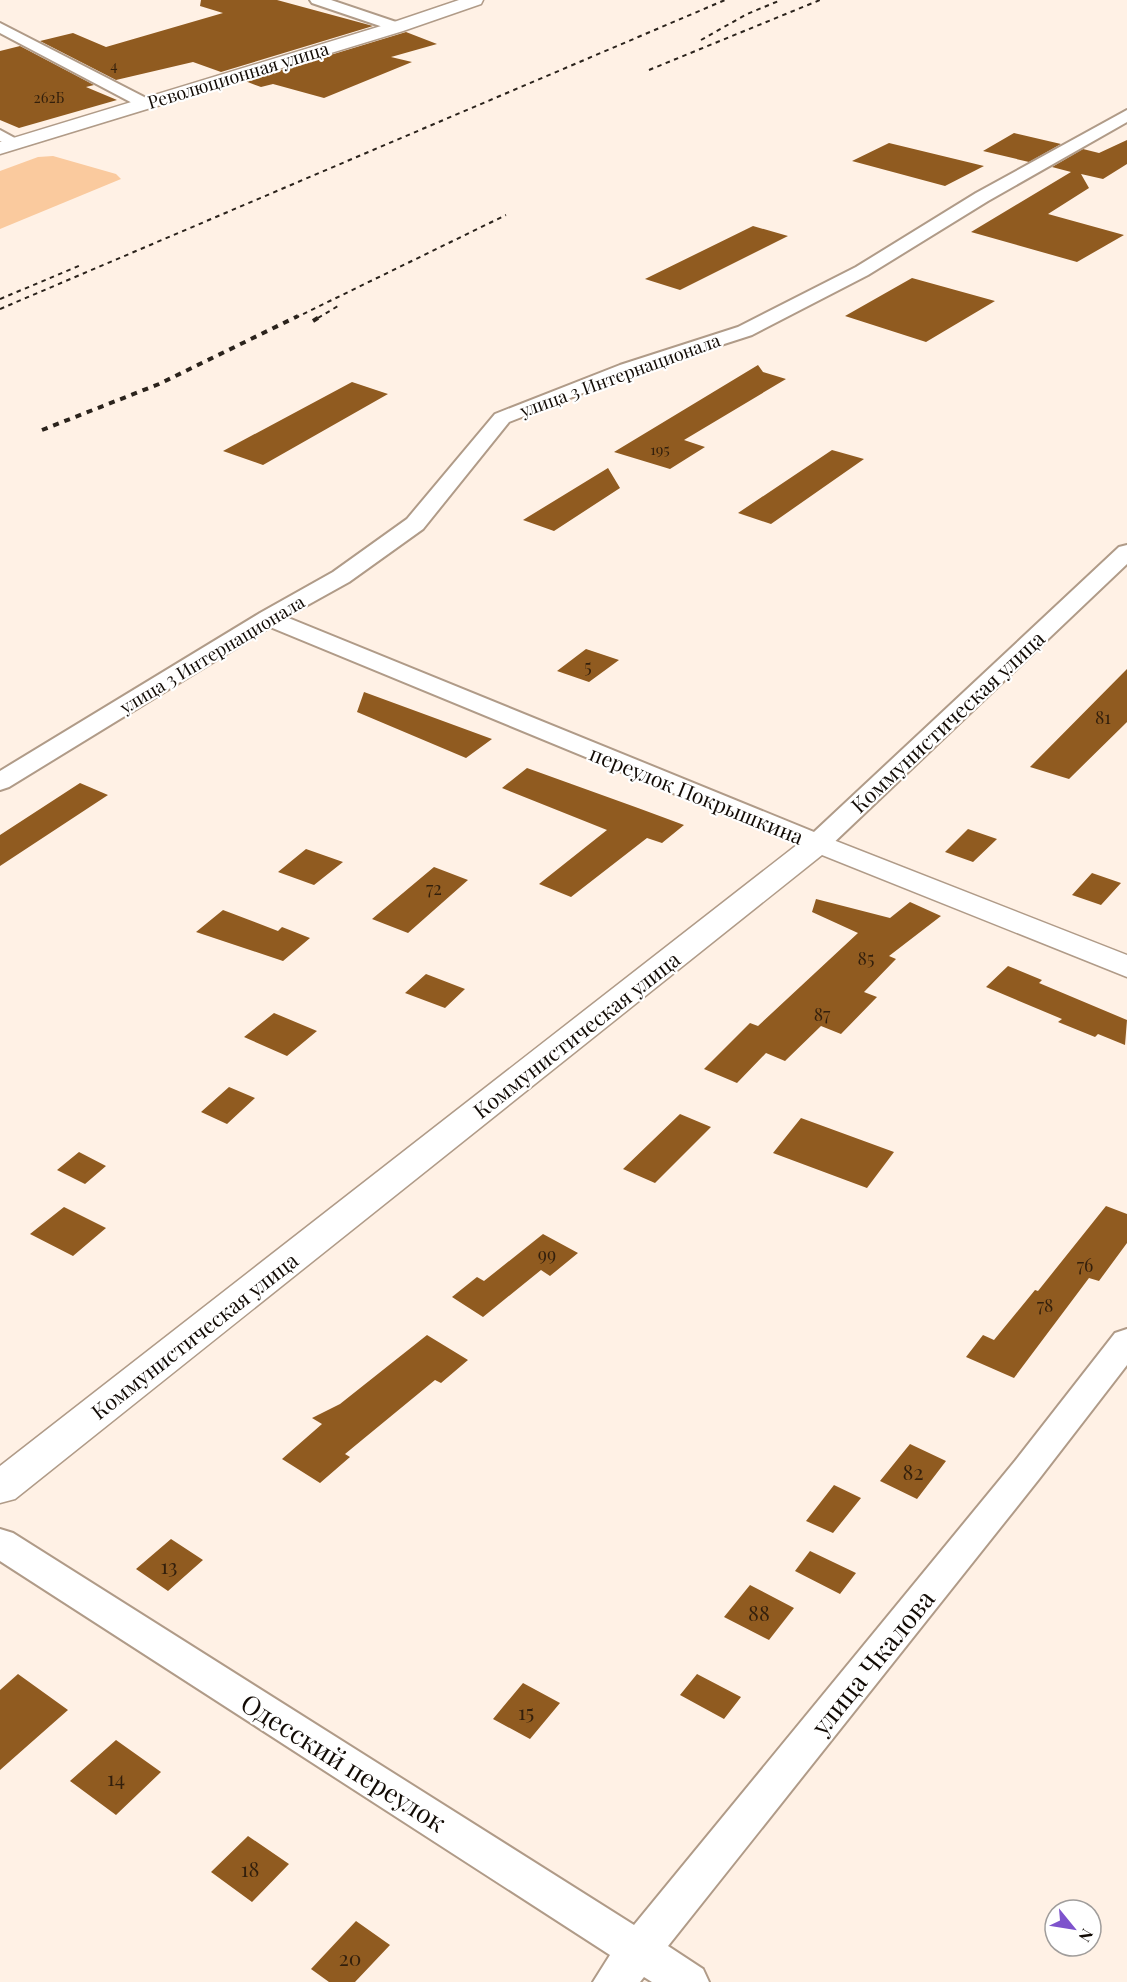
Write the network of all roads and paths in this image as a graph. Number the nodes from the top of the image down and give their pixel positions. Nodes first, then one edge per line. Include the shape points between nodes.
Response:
1 (317, 0) edge
2 (476, 0) edge
3 (0, 27) edge
4 (397, 27) junction
5 (144, 103) junction
6 (1127, 115) edge
7 (5, 142) edge
8 (1127, 552) edge
9 (268, 618) junction
10 (0, 782) edge
11 (818, 843) junction
12 (1127, 967) edge
13 (1127, 1341) edge
14 (0, 1488) edge
15 (0, 1543) edge
16 (639, 1950) junction
17 (614, 1982) edge
18 (688, 1982) edge

1 - 4 street
2 - 4 street, Революционная улица
3 - 5 street
4 - 5 street, Революционная улица
5 - 7 street, Революционная улица
6 - 9 street, улица 3 Интернационала via 982,197 862,272 746,331 627,369 502,418 414,524 341,577
8 - 11 street, Коммунистическая улица
9 - 10 street, улица 3 Интернационала
9 - 11 street, переулок Покрышкина
11 - 12 street, переулок Покрышкина
11 - 14 street, Коммунистическая улица
13 - 16 street, улица Чкалова
15 - 16 street, Одесский переулок
16 - 17 street, улица Чкалова
16 - 18 street, Одесский переулок

